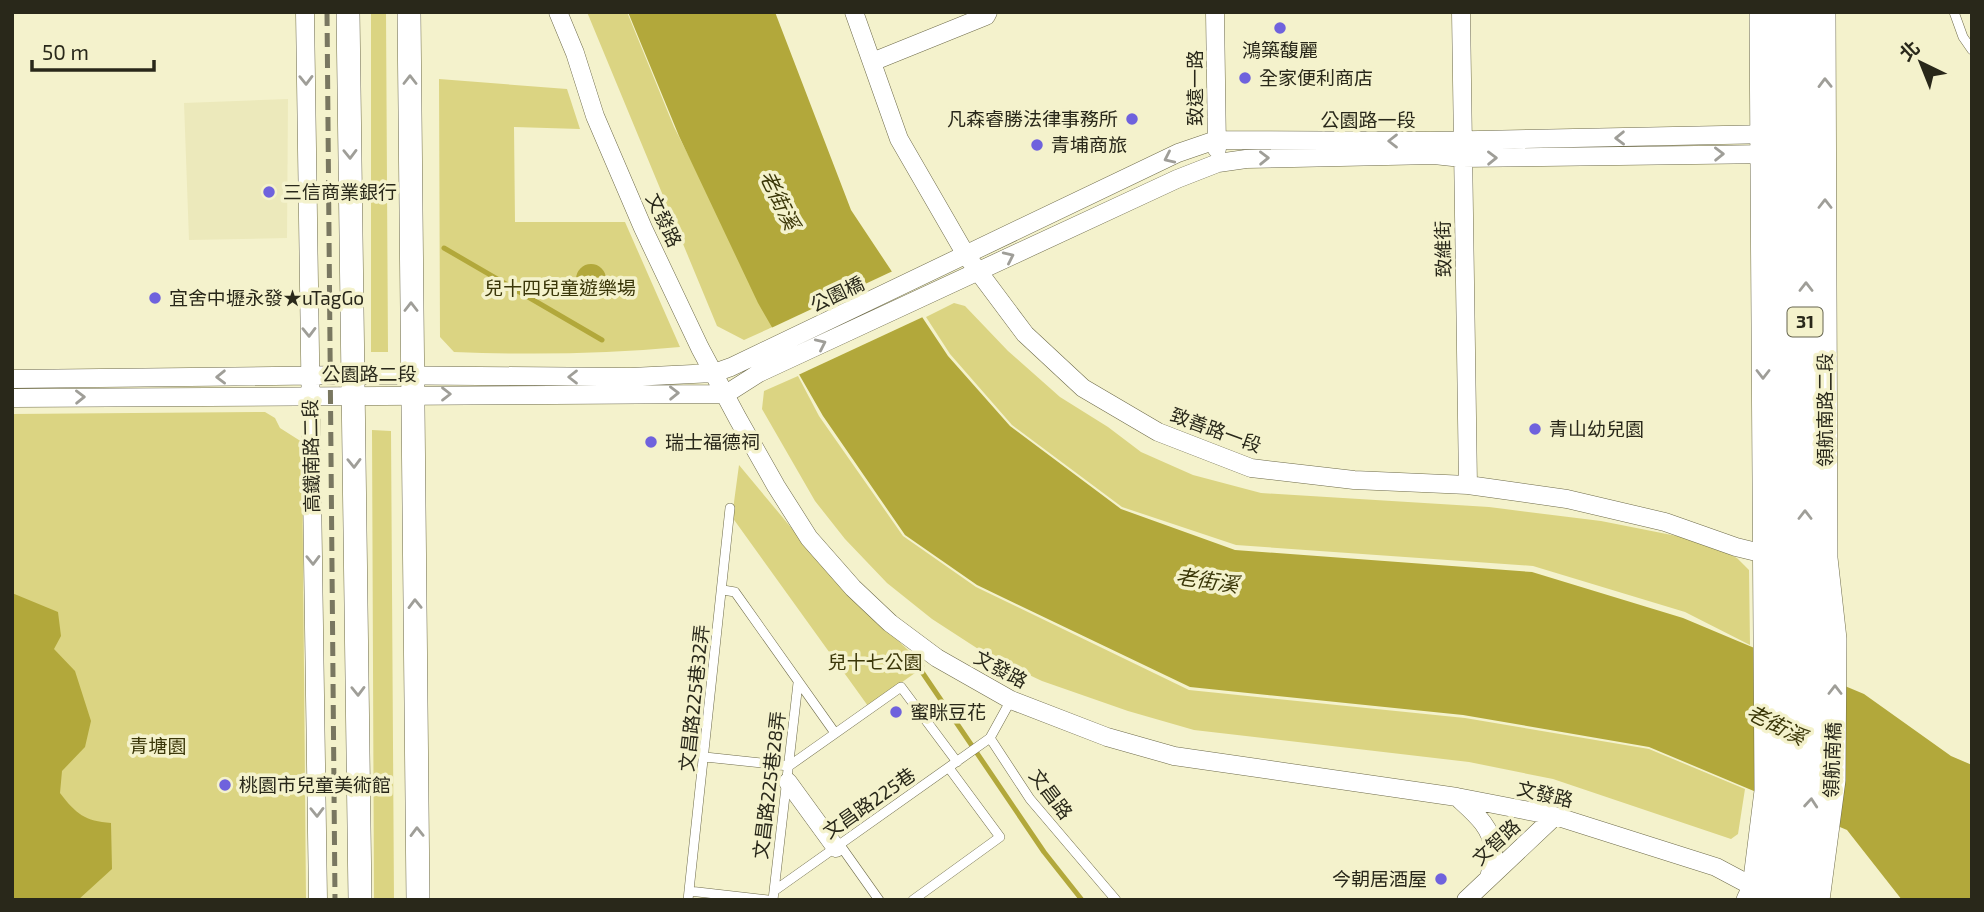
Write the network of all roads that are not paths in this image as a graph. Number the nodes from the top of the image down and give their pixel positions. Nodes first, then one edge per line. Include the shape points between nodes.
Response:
1 (305, 12) edge
2 (348, 12) edge
3 (409, 12) edge
4 (558, 12) edge
5 (854, 12) edge
6 (988, 12) edge
7 (1215, 12) edge
8 (1461, 12) edge
9 (1761, 12) edge
10 (1784, 12) edge
11 (1805, 12) edge
12 (1824, 12) edge
13 (1954, 12) edge
14 (1972, 50) edge
15 (872, 62) junction
16 (1216, 140) junction
17 (1462, 140) junction
18 (1795, 143) junction
19 (1462, 158) junction
20 (1218, 163) junction
21 (966, 255) junction
22 (977, 272) junction
23 (943, 278) junction
24 (755, 365) junction
25 (714, 373) junction
26 (310, 376) junction
27 (12, 379) edge
28 (353, 385) junction
29 (412, 385) junction
30 (726, 394) junction
31 (310, 395) junction
32 (12, 398) edge
33 (1468, 485) junction
34 (730, 508) dead end
35 (1795, 558) junction
36 (723, 590) junction
37 (1800, 628) junction
38 (798, 682) junction
39 (1011, 700) junction
40 (835, 733) junction
41 (990, 738) junction
42 (705, 757) junction
43 (953, 765) junction
44 (789, 774) junction
45 (1457, 797) junction
46 (1555, 816) junction
47 (838, 847) junction
48 (1796, 872) edge
49 (1489, 878) junction
50 (689, 895) edge
51 (772, 897) edge
52 (1770, 897) edge
53 (318, 900) edge
54 (360, 900) edge
55 (418, 900) edge
56 (879, 900) edge
57 (914, 900) edge
58 (1116, 900) edge
59 (1466, 900) edge

1 -> 26 street, 高鐵南路二段
2 -> 28 street
29 -> 3 street
4 - 25 street, 文發路 via 595,116 638,216
5 - 15 street, 致善路一段
6 - 15 street
7 - 16 street, 致遠一路
8 - 17 street, 致維街
9 - 18 street, 領航南路二段 / 31
10 - 18 main road, 領航南路二段 / 31
11 - 18 main road, 領航南路二段 / 31
18 -> 12 street, 領航南路二段 / 31
13 - 14 lane
15 - 21 street, 致善路一段 via 899,139
17 -> 16 street, 公園路一段
16 - 20 street, 致遠一路
16 -> 21 street, 公園路一段 via 1178,153
18 -> 17 street, 公園路一段
17 - 19 street, 致維街
19 -> 18 street, 公園路一段
18 - 35 main road, 領航南路二段 / 31
18 -> 35 street, 領航南路二段 / 31 via 1762,246
20 -> 19 street, 公園路一段 via 1434,155
19 - 33 street, 致維街
22 -> 20 street, 公園路一段
21 - 22 street, 致善路一段
21 - 23 street, 公園路一段
22 - 23 street, 公園路一段
22 - 33 street, 致善路一段 via 1025,334 1083,388 1158,432 1251,468 1354,481
23 - 24 street, 公園橋
24 - 25 street
24 - 30 street
25 -> 29 street, 公園路二段
25 - 30 street, 文發路
26 -> 27 street, 公園路二段
26 - 28 street, 公園路二段
26 - 31 street, 高鐵南路二段
28 - 29 street, 公園路二段
28 - 31 street, 公園路二段
28 -> 54 street
29 -> 30 street, 公園路二段
55 -> 29 street
30 - 39 street, 文發路 via 798,522 853,588 937,658
32 -> 31 street, 公園路二段
31 -> 53 street, 高鐵南路二段
33 - 35 street, 致善路一段 via 1579,502 1665,522 1736,547
34 - 36 lane, 文昌路225巷32弄
35 - 37 street, 領航南路二段 / 31
35 - 37 main road, 領航南路二段 / 31 via 1812,605
36 - 38 lane via 735,592
36 - 42 lane, 文昌路225巷32弄
37 - 48 main road, 領航南橋 / 31 via 1812,802
37 - 48 street, 31 via 1766,791
38 - 40 lane
38 - 44 lane, 文昌路225巷28弄
39 - 41 lane
39 - 45 street, 文發路 via 1107,737 1174,756
40 - 43 lane via 901,687
40 - 44 lane
41 - 43 lane, 文昌路225巷
41 - 58 lane, 文昌路 via 1030,799
42 - 44 lane
42 - 50 lane, 文昌路225巷32弄
43 - 47 lane, 文昌路225巷
43 - 57 lane via 1000,837
44 - 47 street
44 - 51 lane, 文昌路225巷28弄
45 - 46 street, 文發路
45 - 49 street via 1482,820 1494,848
46 - 49 street, 文智路
46 - 52 street, 文發路 via 1716,867
47 - 51 lane, 文昌路225巷
47 - 56 lane
48 - 52 main road, 31
49 - 59 street, 文智路
50 - 51 lane

